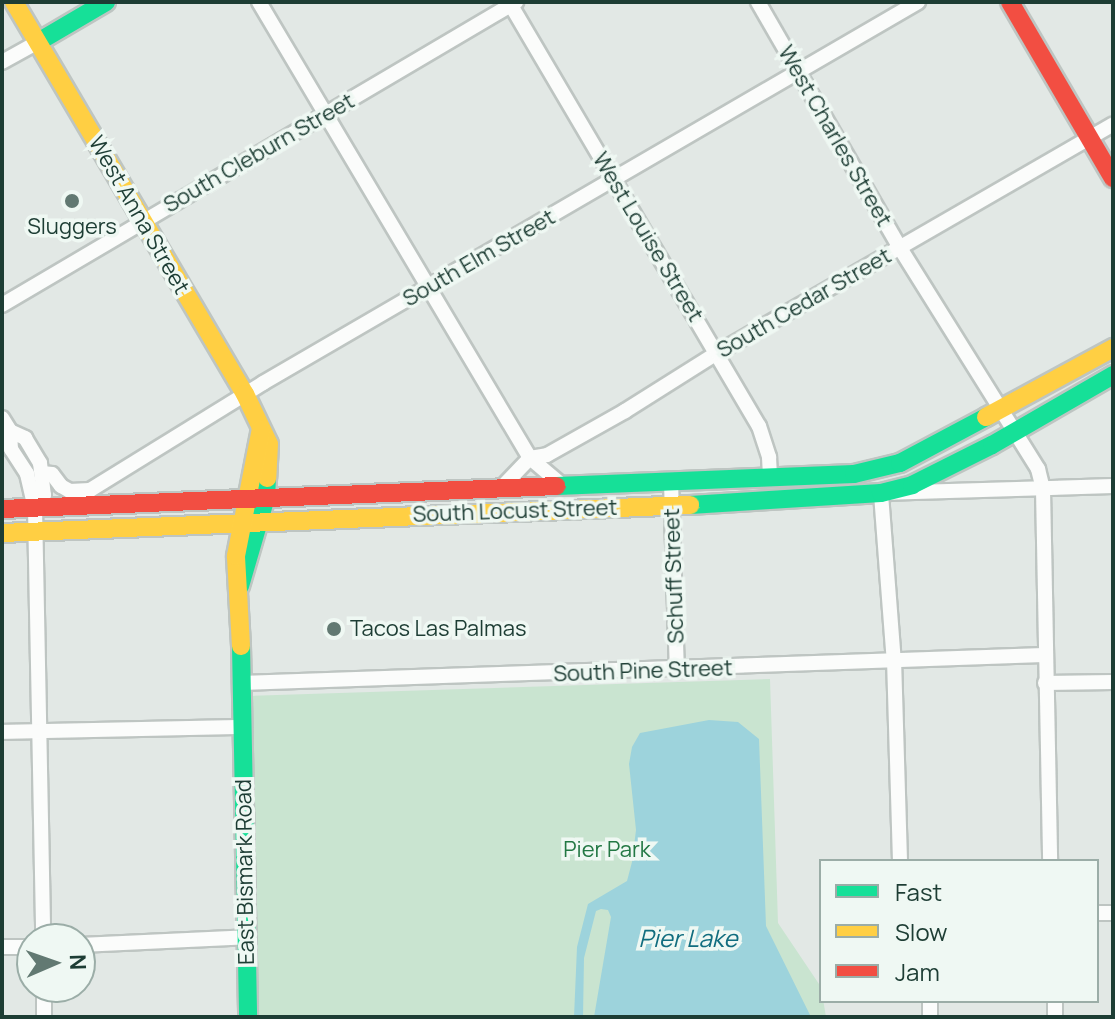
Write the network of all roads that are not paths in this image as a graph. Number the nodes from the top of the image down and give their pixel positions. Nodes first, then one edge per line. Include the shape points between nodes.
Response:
1 (14, 2) edge
2 (106, 2) edge
3 (259, 2) edge
4 (758, 2) edge
5 (918, 2) edge
6 (1010, 2) edge
7 (512, 3) edge
8 (38, 42) junction
9 (2, 62) edge
10 (799, 72) junction
11 (326, 113) junction
12 (1113, 124) edge
13 (1090, 138) junction
14 (1113, 178) edge
15 (615, 180) junction
16 (142, 221) junction
17 (900, 248) junction
18 (429, 287) junction
19 (2, 305) edge
20 (1113, 348) edge
21 (717, 353) junction
22 (1113, 375) edge
23 (245, 394) junction
24 (1000, 409) junction
25 (6, 424) edge
26 (1015, 432) junction
27 (530, 458) junction
28 (42, 473) junction
29 (770, 479) junction
30 (671, 482) junction
31 (563, 486) junction
32 (1113, 486) edge
33 (502, 487) junction
34 (1043, 489) junction
35 (881, 493) junction
36 (257, 498) junction
37 (672, 505) junction
38 (35, 508) junction
39 (2, 509) edge
40 (250, 523) junction
41 (35, 531) junction
42 (2, 533) edge
43 (240, 586) joint
44 (1044, 655) junction
45 (894, 663) junction
46 (677, 670) junction
47 (1113, 682) edge
48 (241, 683) junction
49 (1045, 683) junction
50 (242, 727) junction
51 (41, 731) junction
52 (2, 732) edge
53 (900, 859) edge
54 (1050, 859) edge
55 (43, 923) edge
56 (247, 937) junction
57 (96, 944) edge
58 (248, 1017) edge

1 - 8 main road, West Anna Street
2 - 8 main road
3 - 11 street
4 - 10 street, West Charles Street
5 - 10 street, South Elm Street
6 - 13 main road
7 - 11 street, South Cleburn Street
7 - 15 street, West Louise Street
8 - 9 street
8 - 16 main road, West Anna Street
10 - 15 street, South Elm Street
10 - 17 street, West Charles Street
11 - 16 street, South Cleburn Street
11 - 18 street
12 - 13 street, South Cedar Street
13 - 14 main road
13 - 17 street, South Cedar Street
15 - 18 street, South Elm Street
15 - 21 street, West Louise Street
16 - 19 street, South Cleburn Street
16 - 23 main road, West Anna Street
17 - 21 street, South Cedar Street
17 - 24 street, West Charles Street
18 - 23 street, South Elm Street
18 - 27 street
20 - 24 main road, South Locust Street
21 - 27 street, South Cedar Street via 547,455
21 - 29 street, West Louise Street via 759,426
22 - 26 main road, South Locust Street
23 - 28 street, South Elm Street via 90,490 70,491 52,474
23 - 36 main road, West Anna Street via 271,457
24 - 26 street, West Charles Street
24 - 29 main road, South Locust Street via 900,463 854,474
25 - 28 street via 25,438
25 - 38 street
26 - 34 street, West Charles Street via 1038,469
26 - 35 main road, South Locust Street via 912,485
27 - 31 street
27 - 33 street, South Cedar Street
28 - 38 street via 44,495
29 - 30 main road, South Locust Street
30 - 31 main road, South Locust Street
30 - 37 street, Schuff Street
31 - 33 main road, South Locust Street
32 - 34 street
33 - 36 main road, South Locust Street
34 - 35 street
34 - 44 street
35 - 37 main road, South Locust Street
35 - 45 street
36 - 38 main road, South Locust Street
36 - 40 main road, West Anna Street
37 - 40 main road, South Locust Street
37 - 46 street, Schuff Street
38 - 39 main road, South Locust Street
38 - 41 street
40 - 41 main road, South Locust Street
40 - 43 main road, West Anna Street via 236,556
41 - 42 main road, South Locust Street
41 - 51 street
43 - 48 main road, East Bismark Road
44 - 45 street, South Pine Street
44 - 49 street
45 - 46 street, South Pine Street
45 - 53 street
46 - 48 street, South Pine Street
47 - 49 street
48 - 50 main road, East Bismark Road
49 - 54 street
50 - 51 street
50 - 56 main road, East Bismark Road
51 - 52 street
51 - 55 street
56 - 57 street
56 - 58 main road, East Bismark Road

